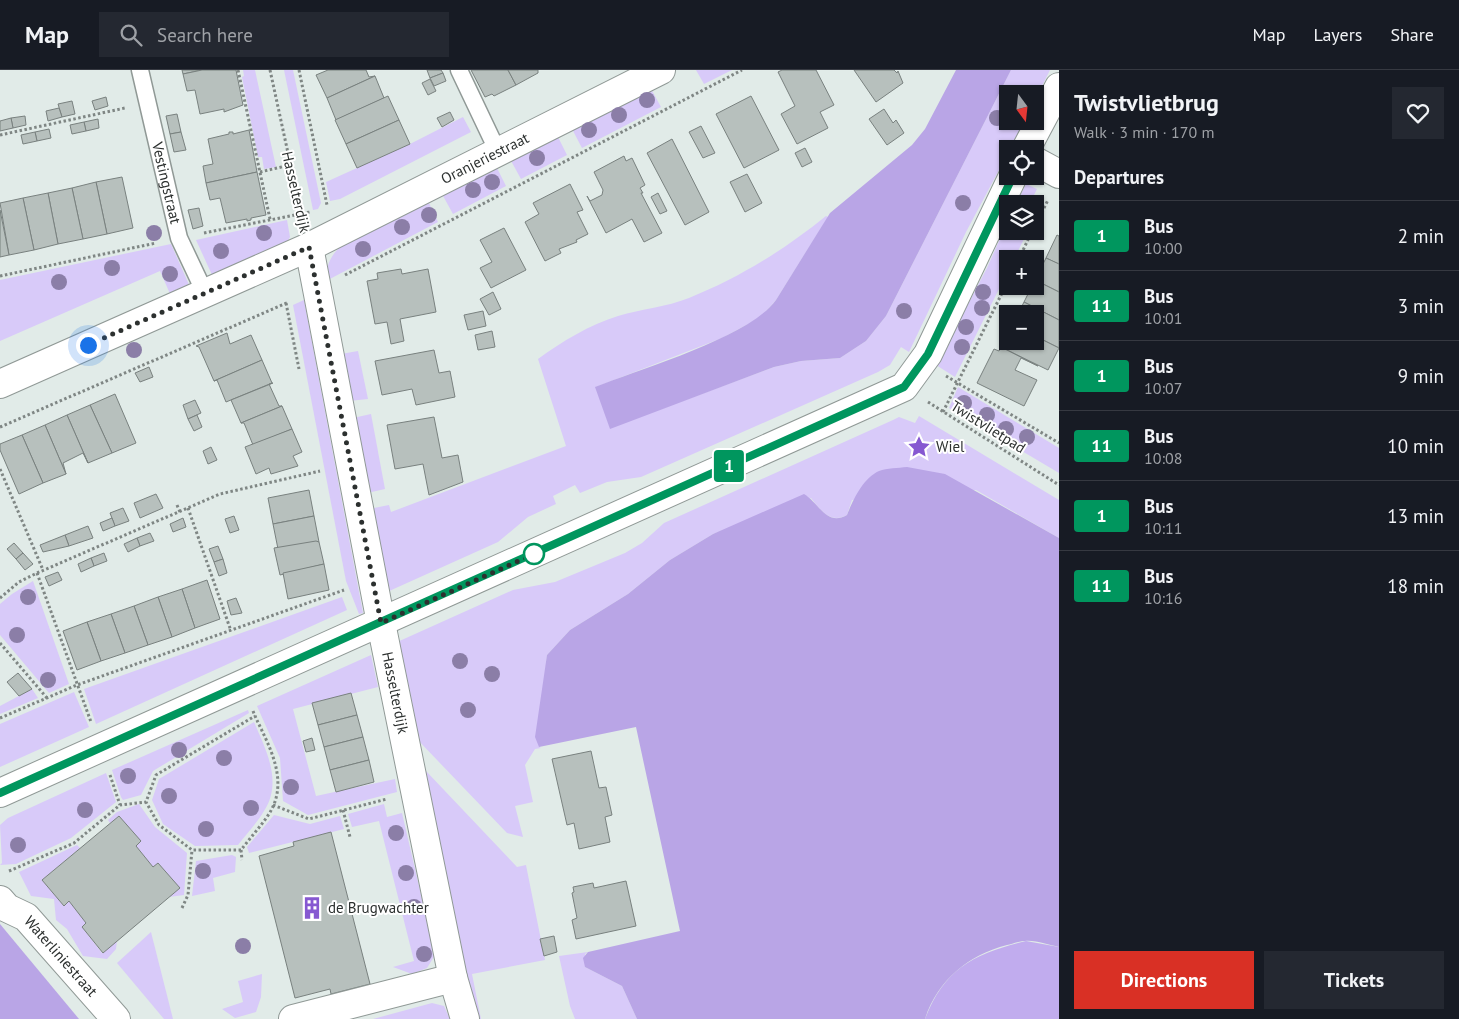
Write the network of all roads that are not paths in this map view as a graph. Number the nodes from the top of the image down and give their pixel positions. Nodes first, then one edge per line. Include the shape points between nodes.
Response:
1 (140, 70) edge
2 (459, 70) edge
3 (661, 70) edge
4 (1059, 87) edge
5 (1031, 140) edge
6 (498, 152) junction
7 (1044, 166) edge
8 (1059, 174) edge
9 (1009, 185) edge
10 (309, 247) junction
11 (205, 294) junction
12 (0, 384) edge
13 (381, 623) junction
14 (0, 793) edge
15 (0, 900) edge
16 (453, 978) junction
17 (116, 1019) edge
18 (293, 1019) edge
19 (465, 1019) edge

1 - 11 lane, Vestingstraat via 180,238
2 - 6 lane
3 - 6 street, Oranjeriestraat
4 - 5 street
6 - 10 street, Oranjeriestraat
7 - 8 street
9 - 13 street via 928,354 904,387
10 - 11 street
10 - 13 street, Hasselterdijk
11 - 12 street
13 - 14 street
13 - 16 street, Hasselterdijk
15 - 17 street, Waterliniestraat via 6,908 26,917
16 - 18 street
16 - 19 street, Hasselterdijk

